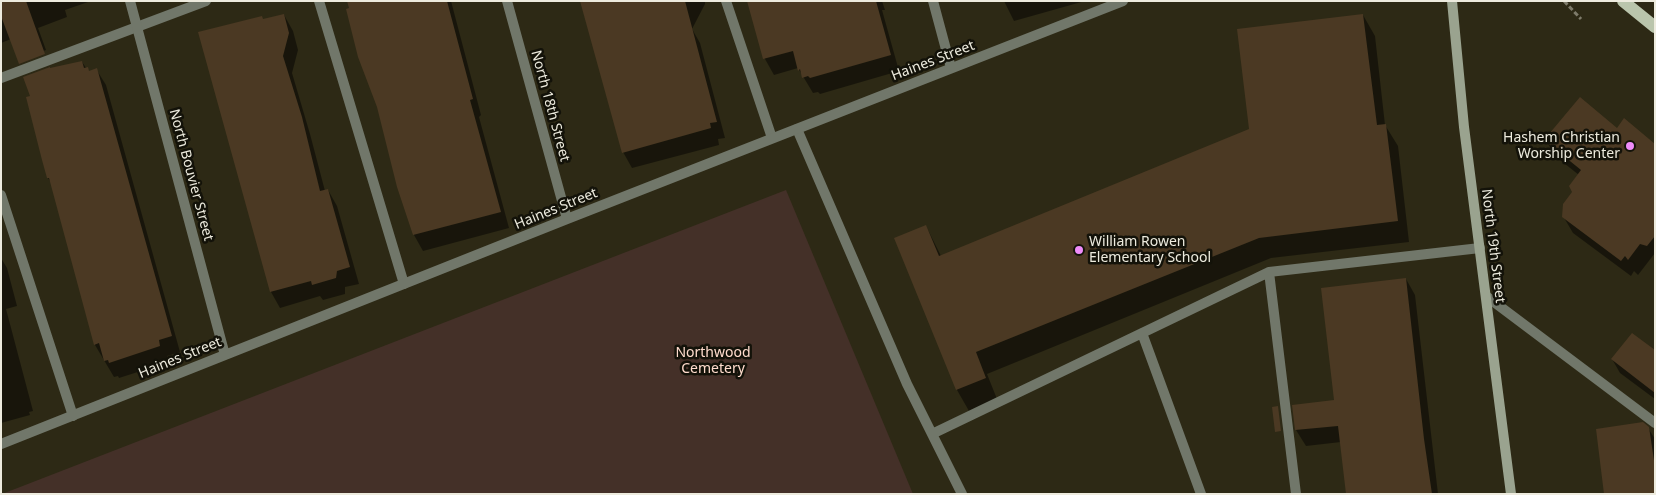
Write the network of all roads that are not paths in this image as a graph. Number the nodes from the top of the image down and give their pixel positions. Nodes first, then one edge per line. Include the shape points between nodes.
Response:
1 (130, 1) edge
2 (206, 1) edge
3 (319, 1) edge
4 (507, 1) edge
5 (726, 1) edge
6 (933, 1) edge
7 (1123, 1) edge
8 (1452, 1) edge
9 (1623, 1) edge
10 (137, 27) junction
11 (1655, 27) edge
12 (952, 68) junction
13 (1, 78) edge
14 (797, 128) junction
15 (772, 138) junction
16 (1, 195) edge
17 (567, 219) junction
18 (1480, 248) junction
19 (1269, 272) junction
20 (404, 284) junction
21 (1486, 296) junction
22 (1142, 333) junction
23 (225, 355) junction
24 (73, 416) junction
25 (1655, 423) edge
26 (932, 434) junction
27 (1, 444) edge
28 (962, 494) edge
29 (1201, 494) edge
30 (1296, 494) edge
31 (1511, 494) edge

1 - 10 street, North Bouvier Street
2 - 10 street
3 - 20 street
4 - 17 street, North 18th Street
5 - 15 street
6 - 12 street
7 - 12 street, Haines Street
8 - 18 street, North 19th Street
9 - 11 main road
10 - 13 street
10 - 23 street, North Bouvier Street
12 - 14 street, Haines Street
14 - 15 street, Haines Street
14 - 26 street via 903,375
15 - 17 street, Haines Street
16 - 24 street
17 - 20 street, Haines Street
18 - 19 street
18 - 21 street, North 19th Street
19 - 22 street
19 - 30 street
20 - 23 street, Haines Street
21 - 25 street
21 - 31 street, North 19th Street
22 - 26 street
22 - 29 street
23 - 24 street, Haines Street
24 - 27 street, Haines Street
26 - 28 street

